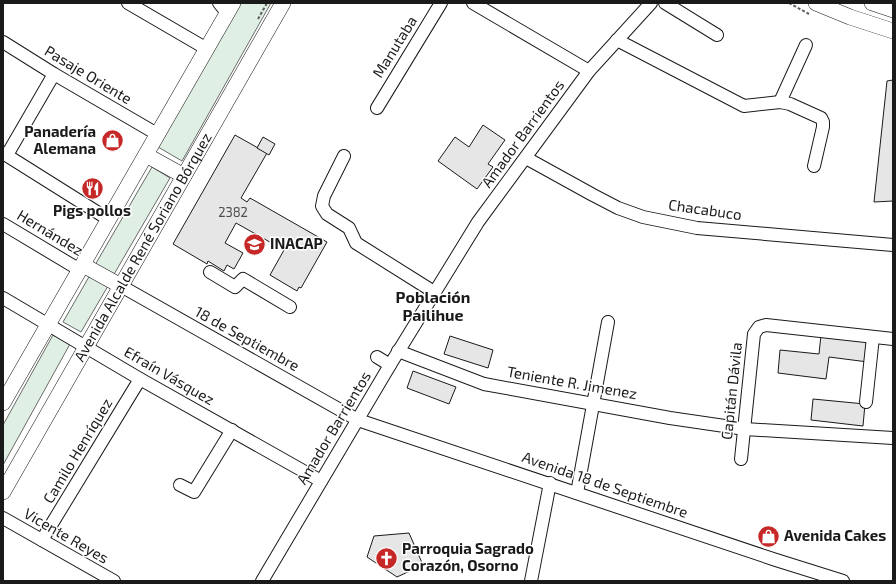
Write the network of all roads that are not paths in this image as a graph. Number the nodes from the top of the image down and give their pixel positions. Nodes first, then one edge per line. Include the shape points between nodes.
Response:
1 (128, 3) edge
2 (284, 3) edge
3 (441, 3) edge
4 (473, 3) edge
5 (651, 3) edge
6 (665, 3) edge
7 (816, 3) edge
8 (872, 3) edge
9 (226, 6) edge
10 (893, 10) edge
11 (893, 31) edge
12 (717, 35) dead end
13 (617, 40) junction
14 (3, 42) edge
15 (806, 45) dead end
16 (207, 49) junction
17 (589, 71) junction
18 (54, 74) junction
19 (780, 102) junction
20 (377, 108) dead end
21 (157, 134) junction
22 (5, 154) edge
23 (146, 155) junction
24 (344, 156) dead end
25 (526, 158) junction
26 (814, 166) dead end
27 (184, 176) junction
28 (108, 220) junction
29 (3, 224) edge
30 (893, 245) edge
31 (81, 267) junction
32 (210, 272) dead end
33 (121, 286) junction
34 (434, 292) junction
35 (3, 298) edge
36 (290, 307) dead end
37 (608, 322) dead end
38 (48, 324) junction
39 (873, 337) junction
40 (893, 339) edge
41 (86, 347) junction
42 (398, 351) junction
43 (376, 357) dead end
44 (390, 365) junction
45 (140, 379) junction
46 (866, 402) dead end
47 (3, 403) edge
48 (593, 404) junction
49 (358, 420) junction
50 (745, 429) junction
51 (232, 430) junction
52 (893, 438) edge
53 (742, 459) dead end
54 (321, 481) junction
55 (550, 484) junction
56 (180, 485) dead end
57 (3, 492) edge
58 (577, 492) junction
59 (3, 518) edge
60 (42, 540) junction
61 (114, 581) edge
62 (262, 581) edge
63 (531, 581) edge
64 (842, 581) edge

1 - 16 street
2 - 27 main road, Avenida Alcalde René Soriano Bórquez
3 - 20 street, Manutaba
4 - 17 street
5 - 13 street, Amador Barrientos
6 - 12 street
7 - 11 main road
8 - 10 main road
9 - 16 main road
13 - 17 street, Amador Barrientos
13 - 19 street via 744,106
14 - 18 street, Pasaje Oriente
15 - 19 street
16 - 21 main road
17 - 25 street, Amador Barrientos
18 - 21 street, Pasaje Oriente
18 - 22 street
19 - 26 street via 821,118 823,127
21 - 23 main road
22 - 28 street
23 - 27 main road
23 - 28 main road
24 - 34 street via 324,196 322,206 327,214 348,228 356,243
25 - 30 street, Chacabuco via 592,195 643,217 697,228
25 - 34 street, Amador Barrientos via 478,222
27 - 33 main road, Avenida Alcalde René Soriano Bórquez
28 - 31 main road
29 - 31 street, Hernández
31 - 33 main road
31 - 38 main road
32 - 36 street via 235,287 243,279
33 - 41 main road, Avenida Alcalde René Soriano Bórquez
33 - 49 street, 18 de Septiembre
34 - 42 street, Amador Barrientos
35 - 38 street, Efraín Vásquez
37 - 48 street
38 - 41 street, Efraín Vásquez
38 - 47 main road
39 - 40 street
39 - 46 street
39 - 50 street, Capitán Dávila via 766,325 759,327 754,334
41 - 45 street, Efraín Vásquez
41 - 57 main road, Avenida Alcalde René Soriano Bórquez
42 - 44 street, Amador Barrientos
42 - 48 street, Teniente R. Jimenez via 484,384
43 - 44 street
44 - 49 street, Amador Barrientos
45 - 51 street, Efraín Vásquez
45 - 60 street, Camilo Henríquez
48 - 50 street, Teniente R. Jimenez
48 - 58 street
49 - 54 street, Amador Barrientos
49 - 55 street, Avenida 18 de Septiembre
50 - 52 street, Teniente R. Jimenez
50 - 53 street, Capitán Dávila
51 - 54 street, Efraín Vásquez
51 - 56 street via 194,492
54 - 62 street, Amador Barrientos
55 - 58 street, Avenida 18 de Septiembre
55 - 63 street
58 - 64 street, Avenida 18 de Septiembre
59 - 60 street, Vicente Reyes
60 - 61 street, Vicente Reyes

